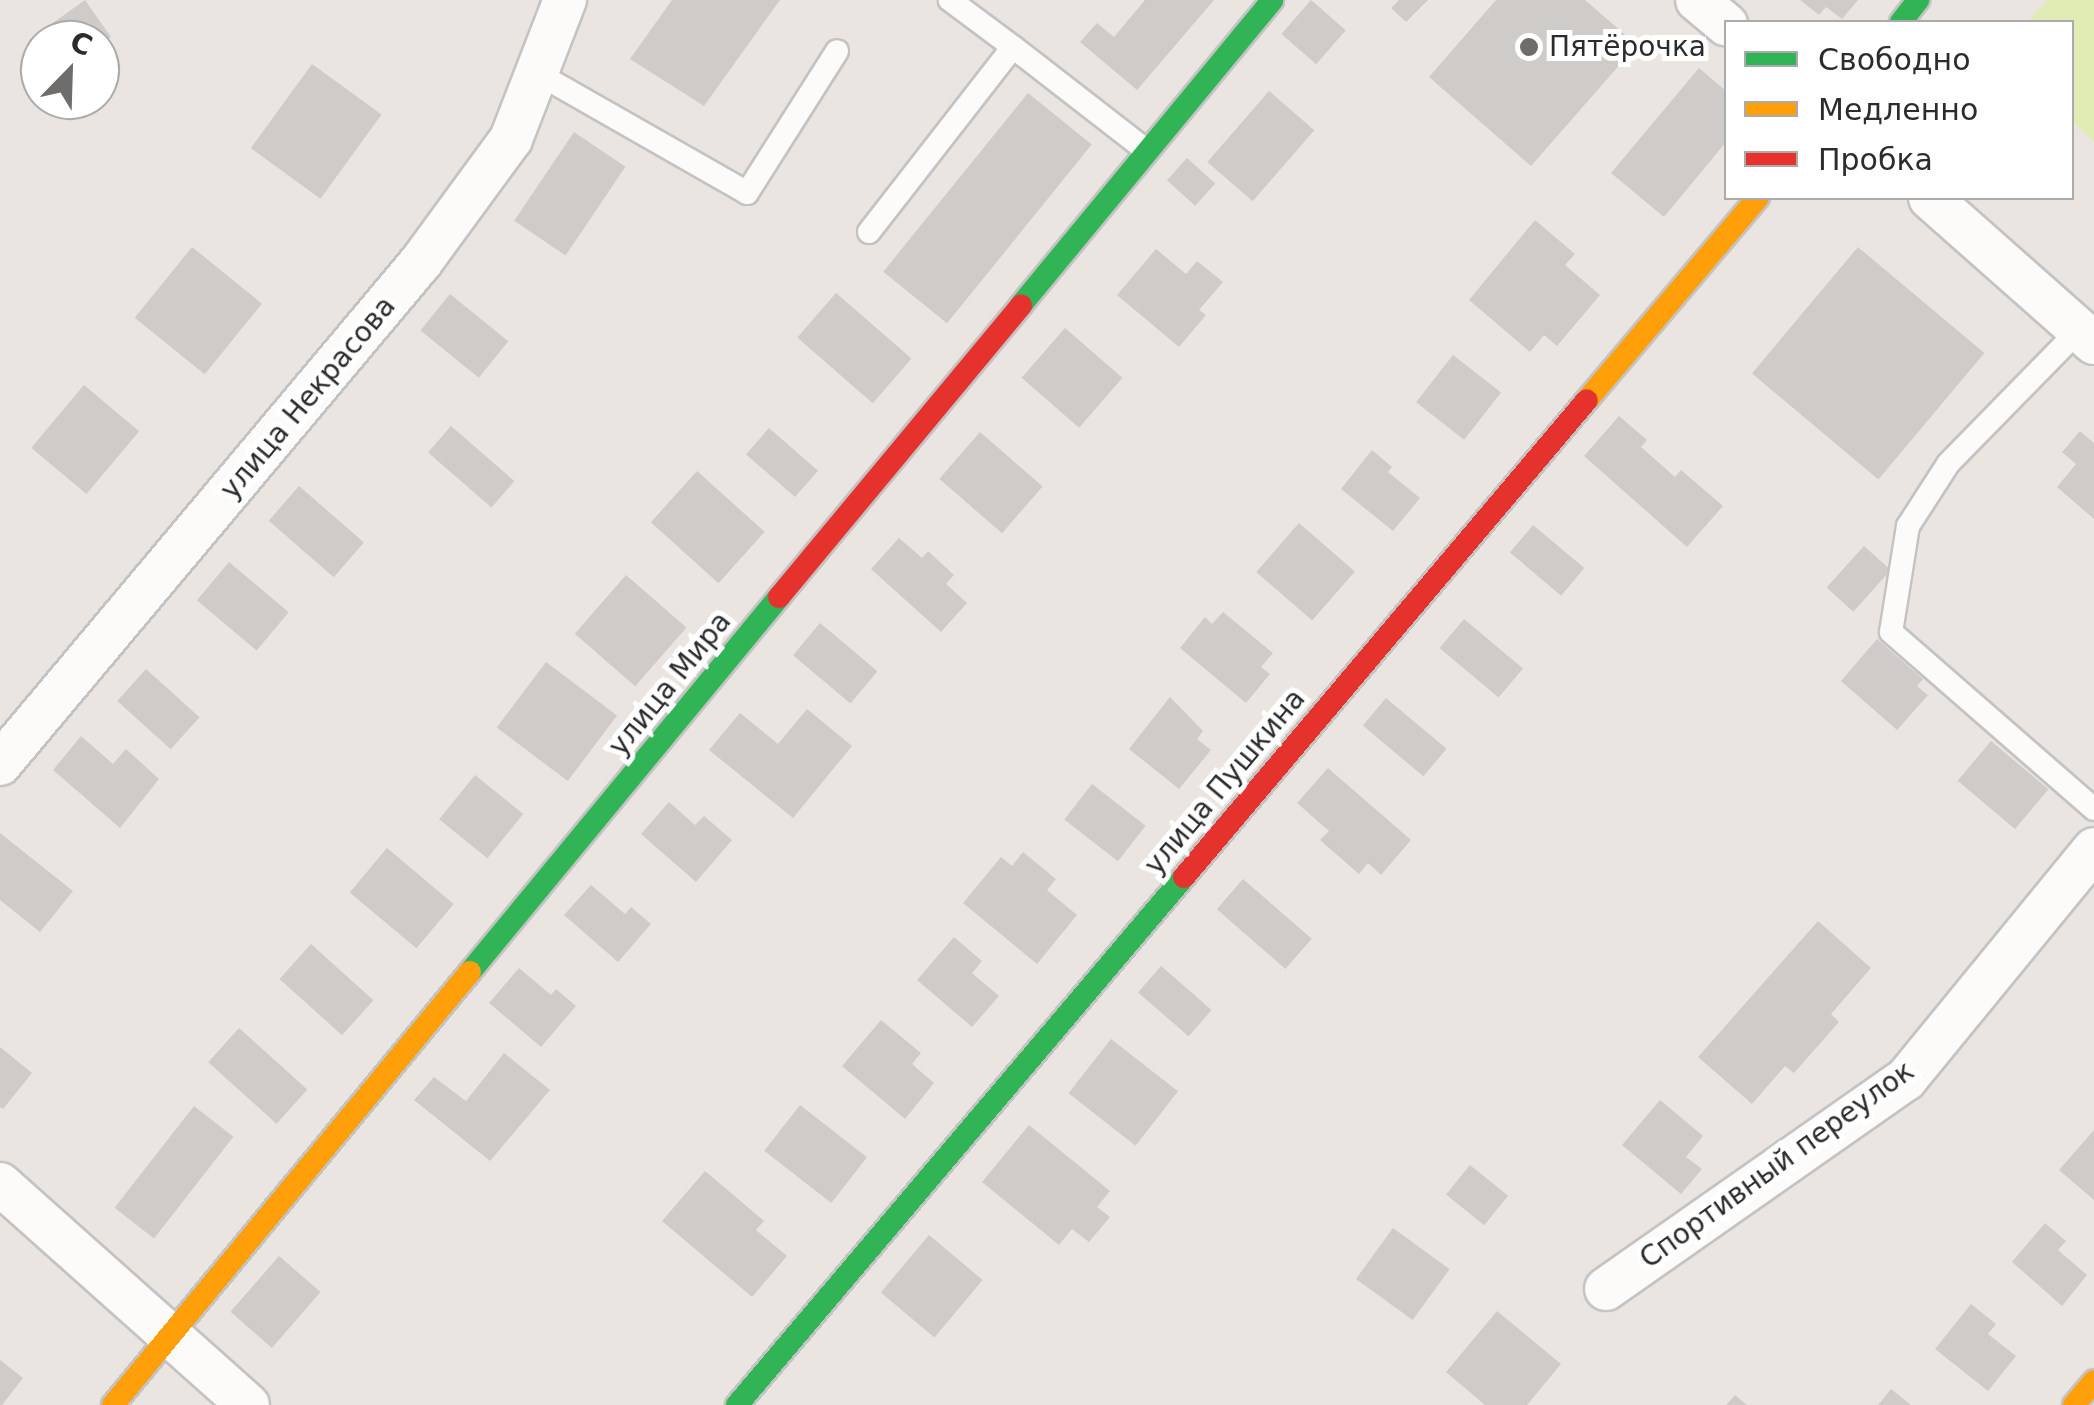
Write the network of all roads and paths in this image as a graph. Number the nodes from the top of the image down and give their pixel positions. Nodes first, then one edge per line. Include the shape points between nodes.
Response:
1 (565, 0) edge
2 (950, 0) edge
3 (1272, 0) edge
4 (1697, 0) edge
5 (1918, 0) edge
6 (1902, 20) edge
7 (1724, 22) edge
8 (1013, 47) junction
9 (836, 51) dead end
10 (537, 73) junction
11 (1146, 150) junction
12 (1756, 200) edge
13 (1932, 200) edge
14 (869, 232) dead end
15 (2087, 336) edge
16 (0, 764) edge
17 (2094, 809) edge
18 (2094, 850) edge
19 (0, 1184) edge
20 (1606, 1289) dead end
21 (172, 1338) junction
22 (2094, 1381) edge
23 (113, 1405) edge
24 (248, 1405) edge
25 (737, 1405) edge
26 (2074, 1405) edge

1 - 10 street, улица Некрасова
2 - 8 lane
3 - 11 street, улица Мира
4 - 7 street
5 - 6 street
8 - 11 lane
8 - 14 lane
9 - 10 lane via 747,193
10 - 16 street, улица Некрасова via 511,139 421,262
11 - 21 street, улица Мира
12 - 25 street, улица Пушкина
13 - 15 street
15 - 17 lane via 1948,464 1908,526 1891,632
18 - 20 street, Спортивный переулок via 1906,1079
19 - 21 street
21 - 23 street, улица Мира
21 - 24 street
22 - 26 street

